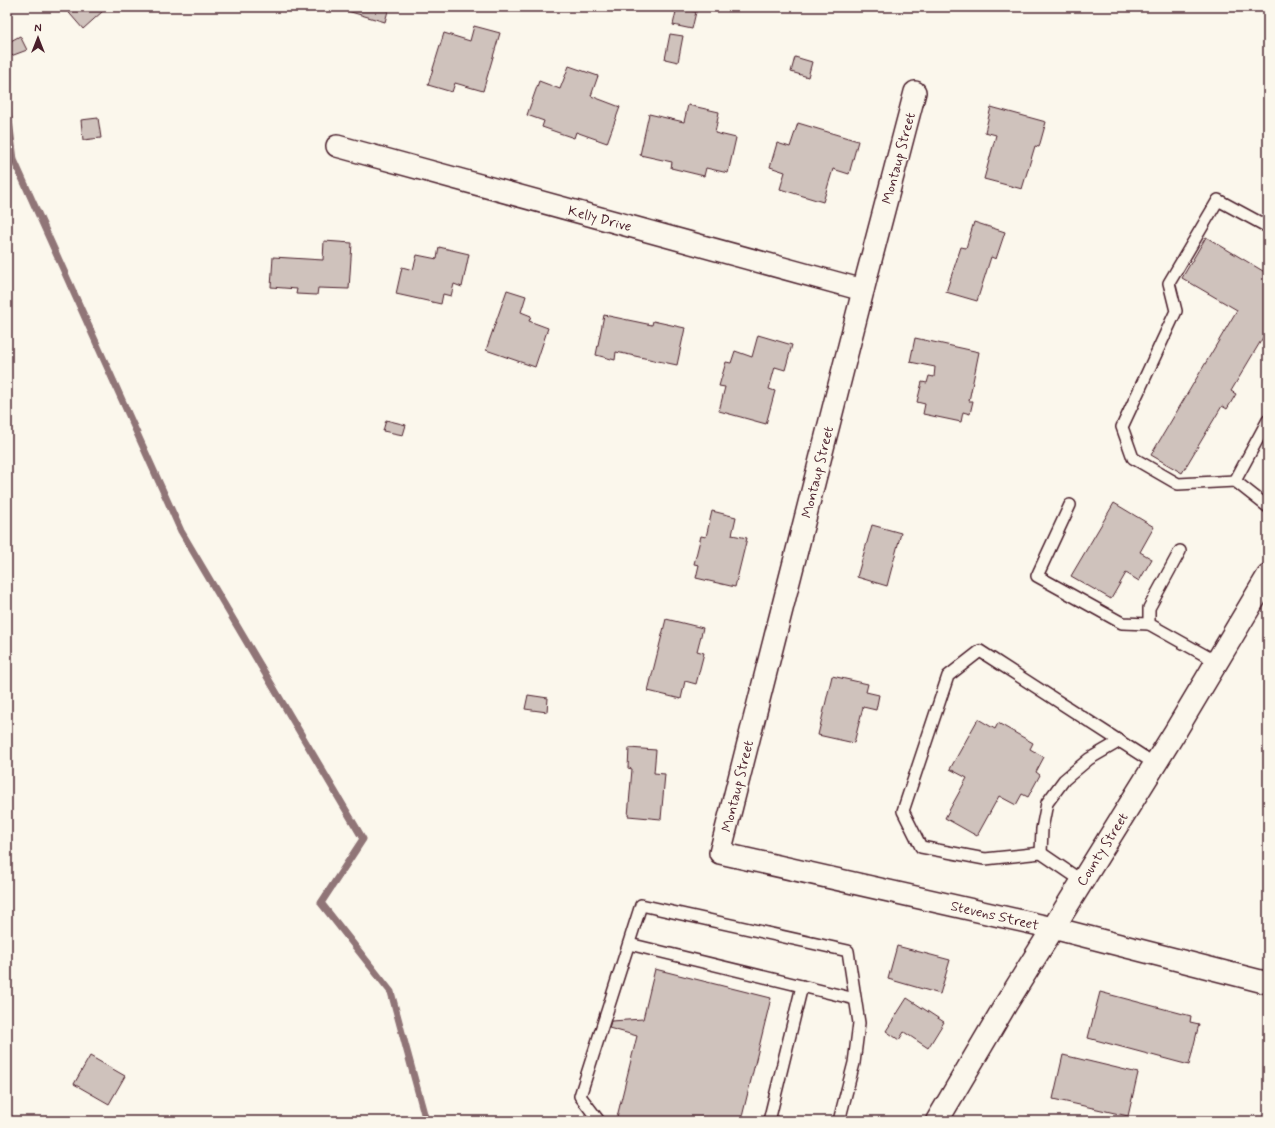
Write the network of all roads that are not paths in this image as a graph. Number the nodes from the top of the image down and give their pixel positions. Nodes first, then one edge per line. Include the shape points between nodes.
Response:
1 (915, 92) dead end
2 (336, 146) dead end
3 (1268, 228) edge
4 (863, 290) junction
5 (1268, 420) edge
6 (1235, 482) junction
7 (1070, 505) dead end
8 (1268, 507) edge
9 (1180, 551) dead end
10 (1268, 576) edge
11 (1149, 624) junction
12 (1217, 662) junction
13 (1120, 742) junction
14 (1155, 764) junction
15 (720, 853) joint
16 (1041, 854) junction
17 (1082, 881) junction
18 (1053, 928) junction
19 (628, 944) junction
20 (1268, 983) edge
21 (802, 986) junction
22 (855, 999) junction
23 (599, 1121) edge
24 (769, 1121) edge
25 (839, 1121) edge
26 (937, 1121) edge

1 - 4 street, Montaup Street
2 - 4 street, Kelly Drive
3 - 6 lane via 1218,200 1169,283 1176,311 1122,427 1133,458 1178,484
4 - 15 street, Montaup Street
5 - 6 lane
6 - 8 lane
7 - 11 lane via 1037,576 1122,623
9 - 11 lane via 1150,608
10 - 12 main road, County Street
11 - 12 lane
12 - 14 main road, County Street
13 - 14 lane
13 - 16 lane via 1089,759 1064,780 1047,803
13 - 16 lane via 980,652 948,676 903,811 922,847 985,859
14 - 17 main road, County Street
15 - 18 street, Stevens Street
16 - 17 lane
17 - 18 main road, County Street
18 - 20 street, Stevens Street
18 - 26 main road, County Street
19 - 21 lane
19 - 22 lane via 641,905 848,950
19 - 23 lane via 580,1096
21 - 22 lane
21 - 24 lane
22 - 25 lane via 859,1023 854,1063

